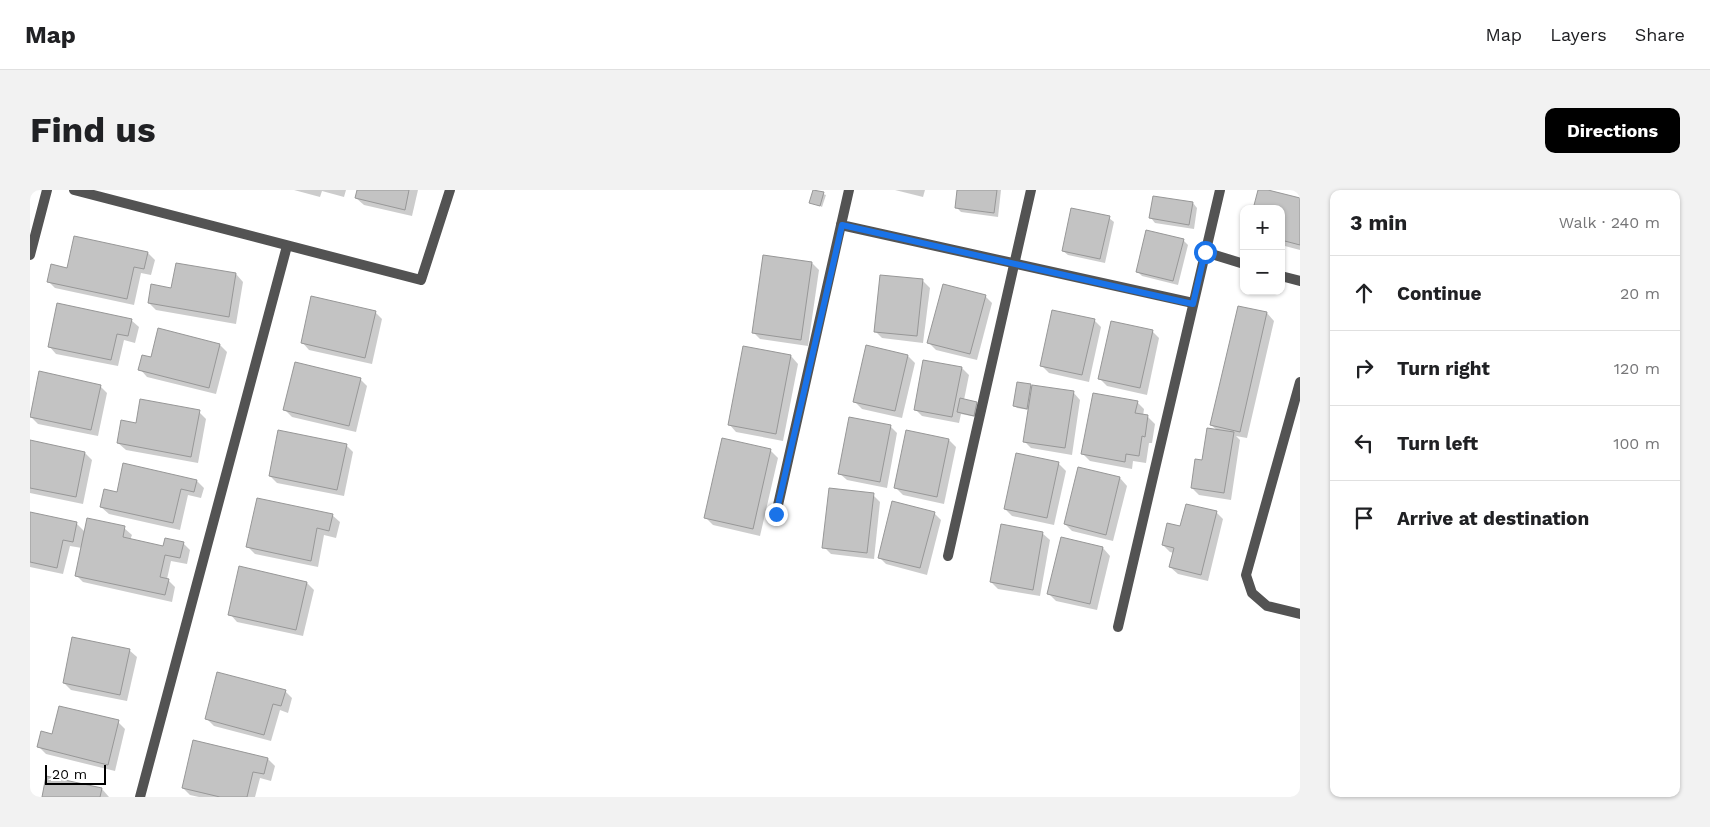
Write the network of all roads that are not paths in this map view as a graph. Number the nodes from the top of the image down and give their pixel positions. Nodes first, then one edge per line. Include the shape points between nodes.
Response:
1 (47, 190) edge
2 (74, 190) edge
3 (450, 190) edge
4 (849, 190) edge
5 (1031, 190) edge
6 (1220, 190) edge
7 (842, 225) junction
8 (287, 246) junction
9 (1205, 252) junction
10 (30, 255) edge
11 (1240, 263) edge
12 (1015, 264) junction
13 (1285, 277) edge
14 (1300, 282) edge
15 (1193, 304) junction
16 (1300, 382) edge
17 (776, 514) dead end
18 (948, 556) dead end
19 (1300, 614) edge
20 (1118, 627) dead end
21 (140, 797) edge

1 - 10 street
2 - 8 street
3 - 8 street via 421,280
4 - 7 street
5 - 12 street
6 - 9 street
7 - 12 street
7 - 17 street
8 - 21 street
9 - 11 street
9 - 15 street
12 - 15 street
12 - 18 street
13 - 14 street
15 - 20 street
16 - 19 street via 1246,575 1252,593 1267,606

